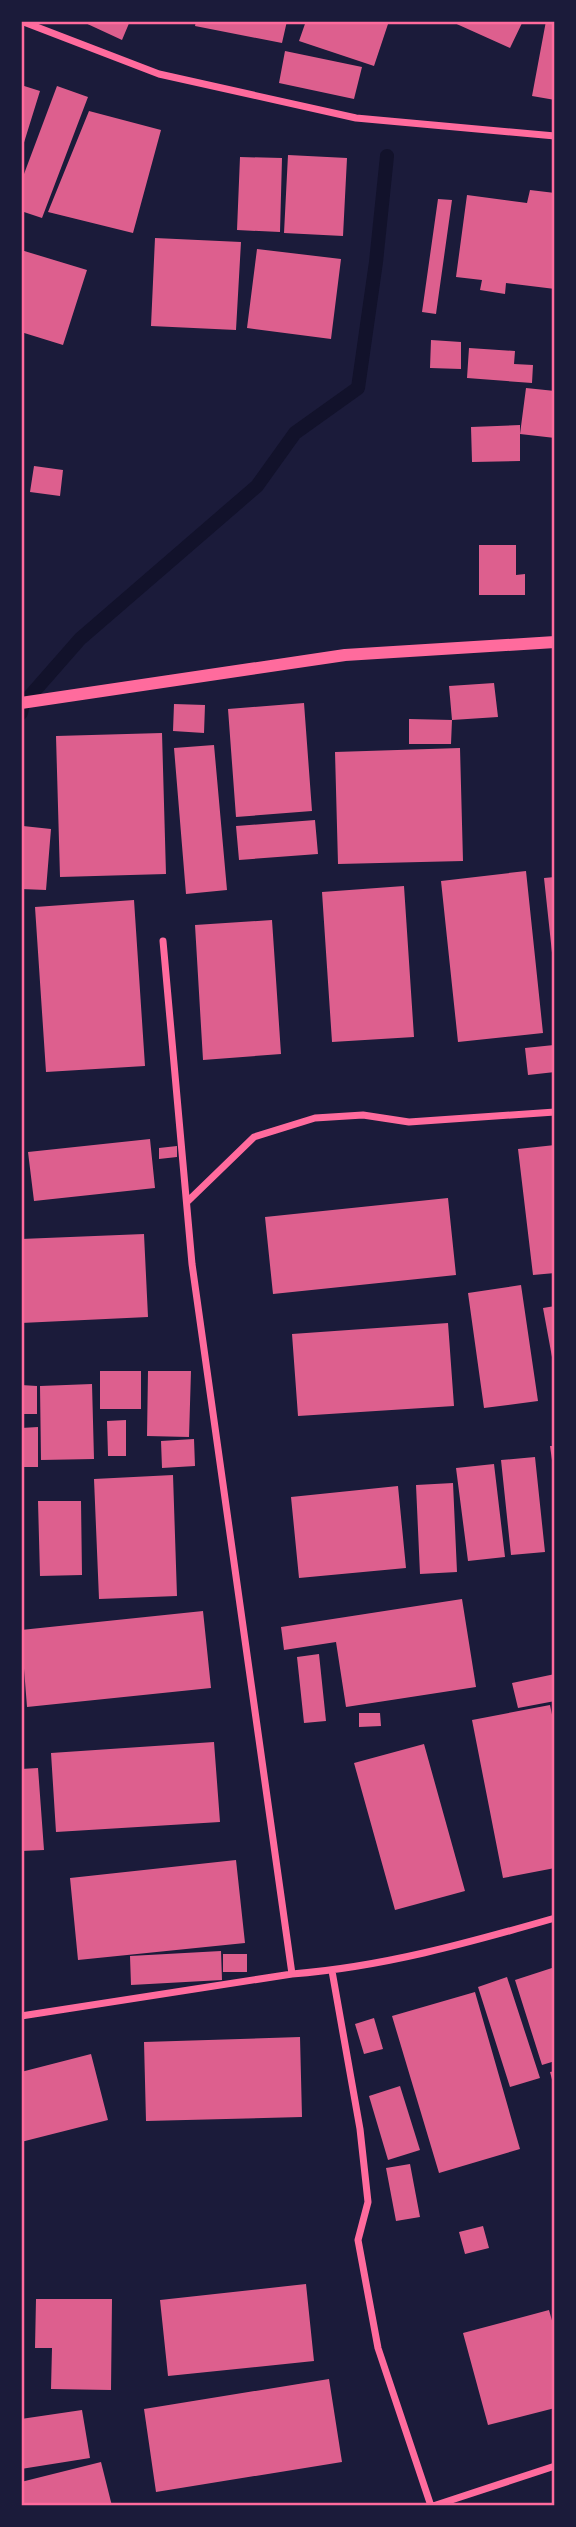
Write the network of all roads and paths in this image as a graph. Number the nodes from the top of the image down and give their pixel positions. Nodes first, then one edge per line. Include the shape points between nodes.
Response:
1 (21, 21) edge
2 (555, 136) edge
3 (555, 642) edge
4 (21, 703) edge
5 (163, 941) dead end
6 (555, 1112) edge
7 (188, 1200) junction
8 (555, 1918) edge
9 (332, 1971) junction
10 (292, 1974) junction
11 (22, 2016) edge
12 (555, 2466) edge
13 (432, 2506) edge

1 - 2 street via 159,74 356,118
3 - 4 street via 345,655
5 - 7 street
6 - 7 street via 409,1122 363,1115 315,1118 254,1137
7 - 10 street via 194,1277
8 - 9 street via 432,1953
9 - 10 street
9 - 13 street via 360,2129 368,2202 358,2240 378,2348
10 - 11 street
12 - 13 street

